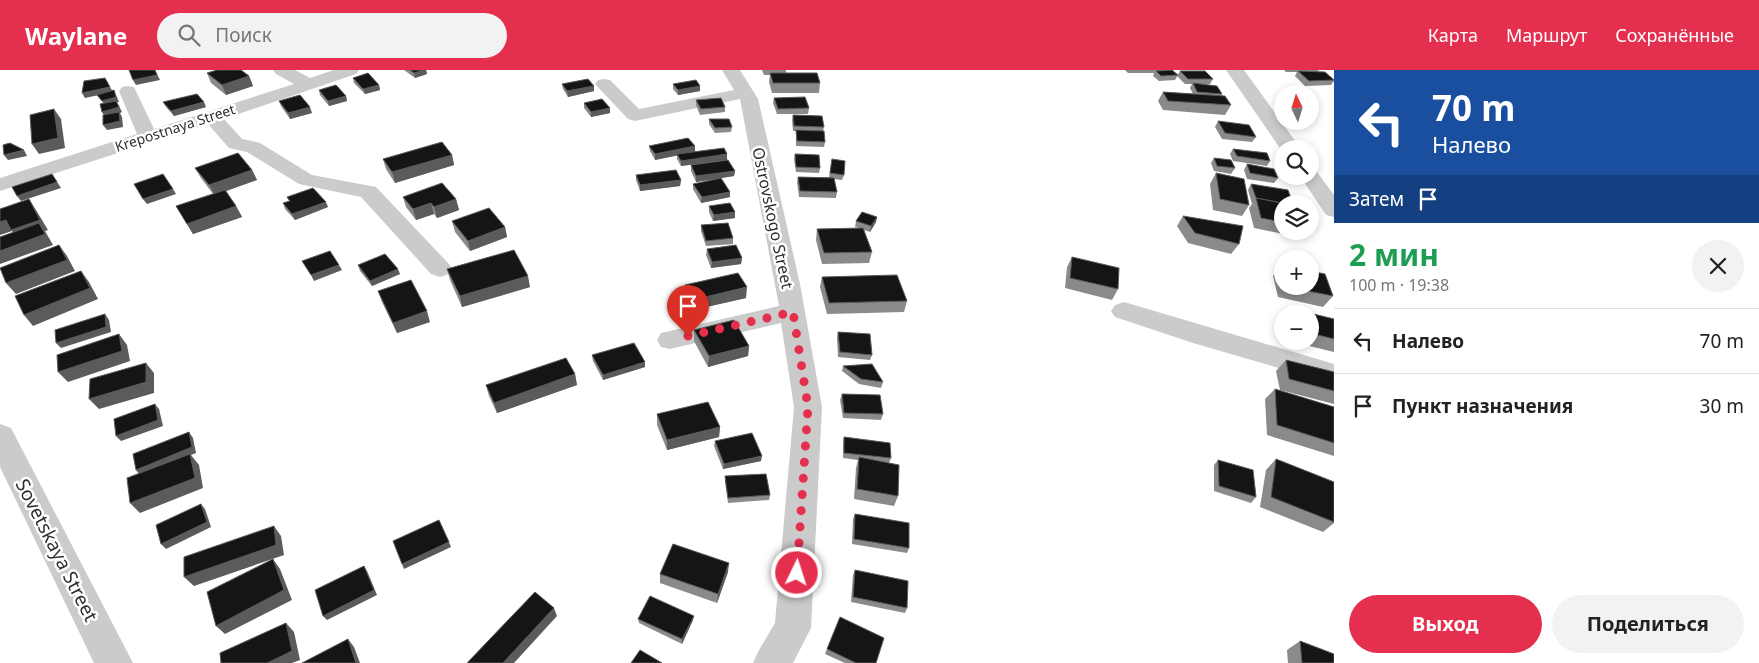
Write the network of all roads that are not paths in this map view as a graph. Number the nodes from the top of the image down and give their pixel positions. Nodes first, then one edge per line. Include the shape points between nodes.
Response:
1 (282, 70) edge
2 (350, 70) edge
3 (731, 70) edge
4 (1235, 70) edge
5 (604, 84) dead end
6 (309, 85) junction
7 (128, 91) dead end
8 (745, 93) junction
9 (212, 116) junction
10 (148, 137) junction
11 (1285, 140) edge
12 (0, 185) edge
13 (1316, 185) edge
14 (1334, 210) edge
15 (440, 269) dead end
16 (1124, 311) dead end
17 (793, 312) junction
18 (670, 340) dead end
19 (1334, 374) edge
20 (0, 436) edge
21 (112, 662) edge
22 (772, 663) edge

1 - 6 street
2 - 6 street, Krepostnaya Street
3 - 8 street, Ostrovskogo Street
4 - 11 street
5 - 8 street via 635,115
6 - 9 street, Krepostnaya Street
7 - 10 street
8 - 17 street, Ostrovskogo Street via 751,108
9 - 10 street, Krepostnaya Street
9 - 15 street via 236,144 253,147 306,180 368,192
10 - 12 street, Krepostnaya Street
13 - 14 street
16 - 19 street
17 - 18 street
17 - 22 street, Ostrovskogo Street via 808,407 793,628
20 - 21 street, Sovetskaya Street

